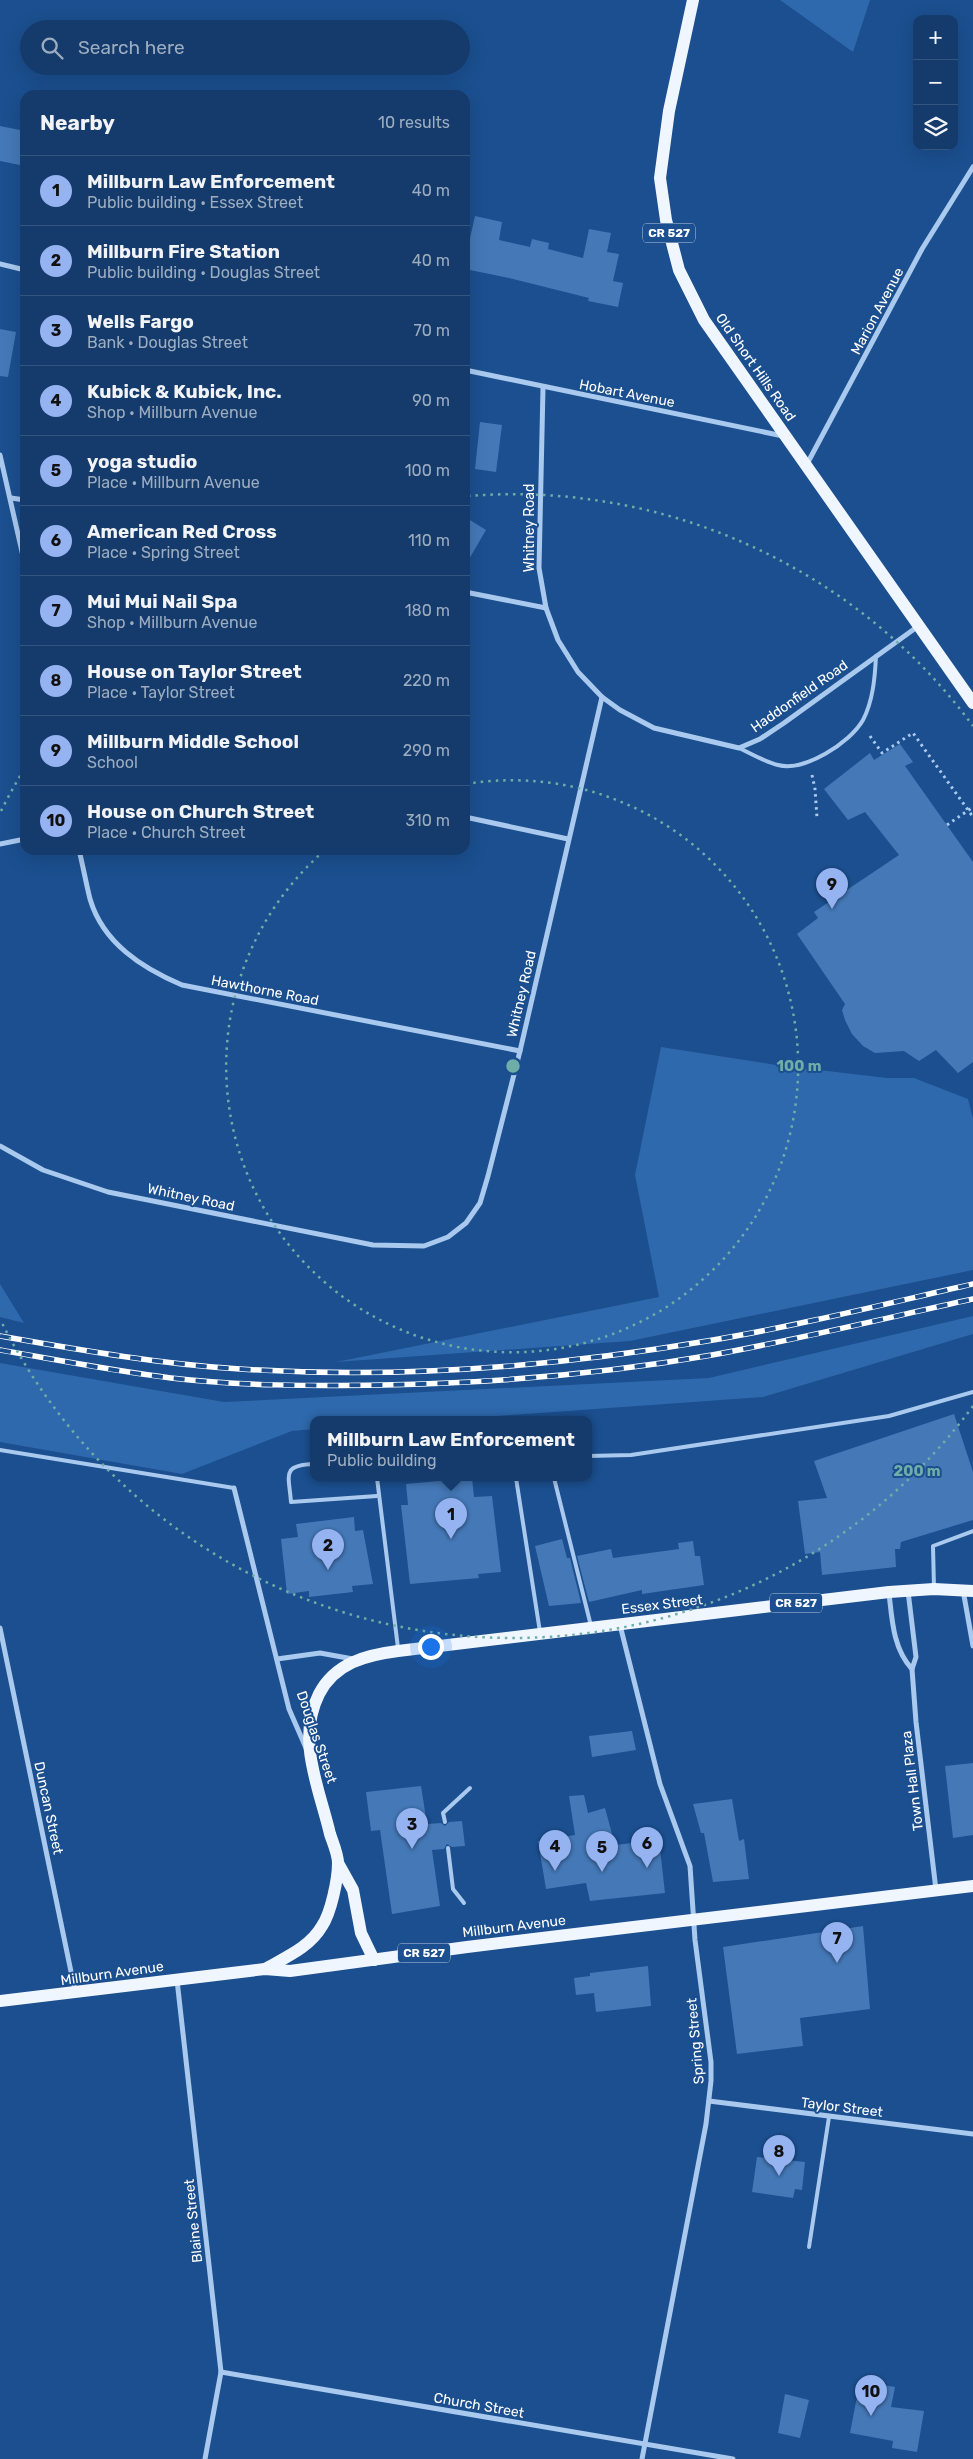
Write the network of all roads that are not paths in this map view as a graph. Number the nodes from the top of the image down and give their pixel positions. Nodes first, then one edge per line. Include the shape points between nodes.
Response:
1 (693, 0) edge
2 (973, 167) edge
3 (0, 264) edge
4 (20, 269) edge
5 (470, 371) edge
6 (543, 388) junction
7 (786, 436) junction
8 (0, 455) edge
9 (805, 467) junction
10 (11, 498) junction
11 (20, 499) edge
12 (20, 541) edge
13 (470, 593) edge
14 (546, 608) junction
15 (917, 627) junction
16 (876, 656) junction
17 (602, 697) junction
18 (973, 703) edge
19 (739, 748) junction
20 (470, 818) edge
21 (568, 839) junction
22 (20, 840) edge
23 (0, 844) edge
24 (81, 855) edge
25 (520, 1051) junction
26 (0, 1146) edge
27 (973, 1392) edge
28 (0, 1450) edge
29 (592, 1456) edge
30 (310, 1464) edge
31 (377, 1481) edge
32 (516, 1481) edge
33 (555, 1481) edge
34 (234, 1488) joint
35 (378, 1496) junction
36 (973, 1531) edge
37 (934, 1589) junction
38 (968, 1590) edge
39 (908, 1591) junction
40 (889, 1592) junction
41 (620, 1625) junction
42 (0, 1628) edge
43 (591, 1628) junction
44 (540, 1635) junction
45 (973, 1646) edge
46 (398, 1651) junction
47 (276, 1659) junction
48 (356, 1659) junction
49 (912, 1669) junction
50 (310, 1759) junction
51 (470, 1788) dead end
52 (445, 1822) dead end
53 (448, 1848) dead end
54 (338, 1863) junction
55 (973, 1886) edge
56 (936, 1890) junction
57 (464, 1903) dead end
58 (694, 1920) junction
59 (374, 1960) junction
60 (266, 1969) junction
61 (177, 1979) junction
62 (76, 1994) junction
63 (0, 2001) edge
64 (709, 2101) junction
65 (829, 2117) junction
66 (973, 2134) edge
67 (809, 2247) dead end
68 (221, 2372) junction
69 (645, 2445) junction
70 (205, 2459) edge
71 (642, 2459) edge
72 (733, 2459) edge

1 - 7 main road, Old Short Hills Road / CR 527 via 669,111 660,178 666,220 679,270 704,320
2 - 9 street, Marion Avenue via 922,249
3 - 4 street
5 - 6 street, Hobart Avenue
6 - 7 street, Hobart Avenue
6 - 14 street, Whitney Road via 539,568
7 - 9 main road, Old Short Hills Road / CR 527
8 - 10 street
9 - 15 main road, Old Short Hills Road / CR 527
10 - 11 street
10 - 12 street
13 - 14 street
14 - 17 street, Whitney Road via 567,657
15 - 16 street, Haddonfield Road
15 - 18 main road, Old Short Hills Road / CR 527
16 - 19 street, Haddonfield Road via 776,728
16 - 19 lane via 874,684 862,721 843,741 816,760 796,766 778,766
17 - 19 street via 654,728
17 - 21 street, Whitney Road
20 - 21 street
21 - 25 street, Whitney Road
22 - 23 street
24 - 25 street, Hawthorne Road via 90,900 103,925 132,958 155,974 182,985
25 - 26 street, Whitney Road via 480,1204 466,1223 448,1237 424,1246 373,1245 108,1192 43,1170
27 - 29 lane via 889,1416 631,1455
28 - 34 lane
30 - 35 lane via 295,1464 291,1468 291,1502
31 - 35 lane
32 - 44 lane
33 - 43 lane
34 - 47 street, Douglas Street
35 - 46 lane
36 - 37 lane via 933,1546
37 - 38 main road, Essex Street / CR 527
37 - 39 main road, Essex Street / CR 527
38 - 45 street
39 - 40 main road, Essex Street / CR 527
39 - 49 street, Town Hall Plaza via 916,1656
40 - 41 main road, Essex Street / CR 527
40 - 49 street, Town Hall Plaza via 894,1631 903,1660
41 - 43 main road, Essex Street / CR 527
41 - 58 street, Spring Street via 660,1784 690,1866
42 - 62 street, Duncan Street
43 - 44 main road, Essex Street / CR 527
44 - 46 main road, Essex Street / CR 527
46 - 48 main road, Essex Street / CR 527
47 - 48 street, Essex Street via 320,1652
47 - 50 street, Douglas Street via 289,1709
48 - 50 main road, Essex Street / CR 527 via 338,1670 325,1684 314,1704 307,1732
49 - 56 street, Town Hall Plaza
50 - 54 main road, Douglas Street / CR 527
51 - 52 lane via 443,1813
53 - 57 lane via 453,1889
54 - 59 main road via 354,1890 361,1933
54 - 60 main road, Douglas Street / CR 527 via 330,1906 322,1927 301,1948
55 - 56 main road, Millburn Avenue / CR 527
56 - 58 main road, Millburn Avenue / CR 527
58 - 59 main road, Millburn Avenue / CR 527
58 - 64 street, Spring Street via 711,2062
59 - 60 main road, Millburn Avenue / CR 527 via 290,1972
60 - 61 main road, Millburn Avenue / CR 527
61 - 62 main road, Millburn Avenue / CR 527
61 - 68 street, Blaine Street
62 - 63 main road, Millburn Avenue / CR 527
64 - 65 street, Taylor Street
64 - 69 street, Spring Street
65 - 66 street, Taylor Street
65 - 67 lane
68 - 69 street, Church Street
68 - 70 street, Blaine Street
69 - 71 street, Spring Street
69 - 72 street, Church Street

